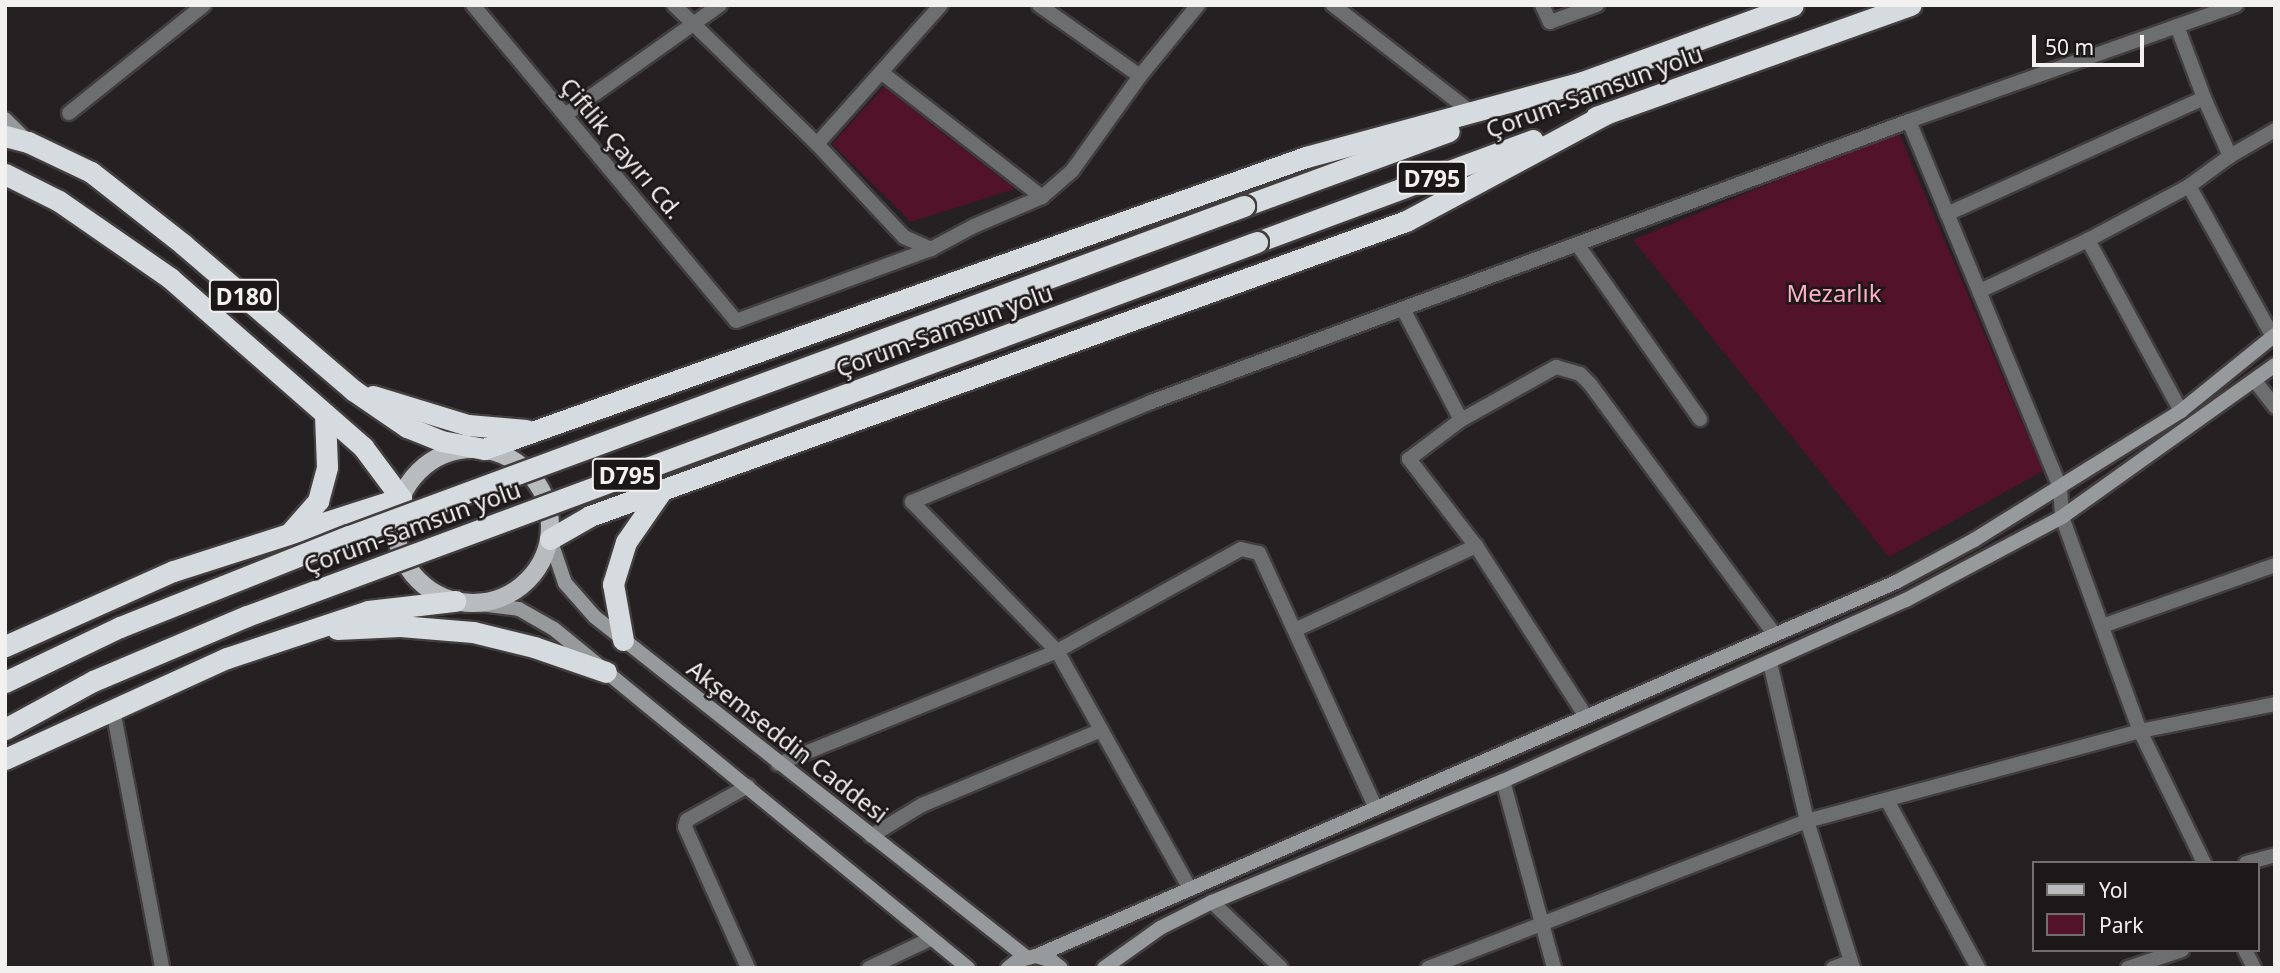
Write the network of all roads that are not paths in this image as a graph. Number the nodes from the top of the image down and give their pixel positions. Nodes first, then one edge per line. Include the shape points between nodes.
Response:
1 (204, 5) edge
2 (473, 5) edge
3 (674, 5) edge
4 (720, 5) edge
5 (940, 5) edge
6 (1039, 5) edge
7 (1198, 5) edge
8 (1333, 5) edge
9 (1542, 5) edge
10 (1597, 5) edge
11 (1793, 5) edge
12 (1911, 5) edge
13 (2236, 5) edge
14 (1349, 10) edge
15 (694, 24) junction
16 (2177, 26) junction
17 (881, 72) junction
18 (1139, 76) junction
19 (1582, 82) junction
20 (2204, 97) junction
21 (1471, 112) junction
22 (69, 113) dead end
23 (1607, 113) junction
24 (565, 115) junction
25 (5, 120) edge
26 (1909, 121) junction
27 (2275, 130) edge
28 (5, 136) edge
29 (28, 142) junction
30 (817, 144) junction
31 (2230, 156) junction
32 (5, 174) edge
33 (2189, 186) junction
34 (1042, 197) junction
35 (1947, 214) junction
36 (2088, 240) junction
37 (1577, 244) junction
38 (931, 249) junction
39 (1980, 290) junction
40 (1403, 309) junction
41 (2274, 336) edge
42 (2275, 365) edge
43 (2255, 381) junction
44 (353, 390) junction
45 (2275, 407) edge
46 (2181, 411) junction
47 (325, 414) junction
48 (1700, 419) dead end
49 (1461, 420) junction
50 (535, 431) junction
51 (484, 449) junction
52 (2060, 487) junction
53 (662, 490) junction
54 (401, 498) junction
55 (2062, 517) junction
56 (289, 533) junction
57 (550, 539) junction
58 (1476, 546) junction
59 (2275, 565) edge
60 (455, 601) junction
61 (2102, 626) junction
62 (310, 630) junction
63 (1296, 631) junction
64 (1774, 634) junction
65 (623, 640) junction
66 (5, 646) edge
67 (1057, 651) junction
68 (1770, 663) junction
69 (606, 672) junction
70 (5, 682) edge
71 (2275, 704) edge
72 (113, 710) junction
73 (1585, 715) junction
74 (5, 729) edge
75 (1101, 730) junction
76 (2140, 731) junction
77 (5, 759) edge
78 (778, 764) junction
79 (1503, 781) junction
80 (748, 786) junction
81 (1888, 802) junction
82 (1376, 808) junction
83 (1807, 821) junction
84 (871, 836) junction
85 (2275, 855) edge
86 (2203, 861) edge
87 (2253, 861) edge
88 (1189, 887) junction
89 (1212, 902) junction
90 (1541, 925) junction
91 (930, 939) junction
92 (2176, 952) edge
93 (2246, 952) edge
94 (1031, 957) junction
95 (1852, 964) edge
96 (162, 968) edge
97 (748, 968) edge
98 (869, 968) edge
99 (968, 968) edge
100 (1009, 968) edge
101 (1061, 968) edge
102 (1104, 968) edge
103 (1281, 968) edge
104 (1428, 968) edge
105 (1554, 968) edge
106 (1833, 968) edge
107 (1978, 968) edge
108 (2128, 968) edge
109 (2254, 968) edge

1 - 22 street
2 - 24 street, Çiftlik Çayırı Cd.
3 - 15 street
4 - 15 street
5 - 17 street
6 - 18 street
7 - 18 street
8 - 14 street
9 - 10 street via 1550,22
11 - 19 highway, Çorum-Samsun yolu / D795
12 - 23 highway, Çorum-Samsun yolu / D795
13 - 16 street
14 - 21 street
15 - 24 street
15 - 30 street
16 - 20 street
16 - 26 street
17 - 30 street
17 - 34 street
18 - 34 street via 1072,171
19 - 21 highway
19 - 70 highway, Çorum-Samsun yolu / D795, bridge via 349,536 120,627
20 - 31 street
20 - 35 street
21 - 50 highway via 1306,157
23 - 53 highway via 1406,221
23 - 74 highway, Çorum-Samsun yolu / D795, bridge via 247,616 93,681
24 - 38 street, Çiftlik Çayırı Cd. via 736,321
25 - 29 street
26 - 35 street
26 - 37 street
27 - 31 street
28 - 29 highway, D180
29 - 44 highway, D180 via 91,172
30 - 38 street via 904,237
31 - 33 street
32 - 47 highway, D180 via 60,201 170,278
33 - 36 street
33 - 41 street
34 - 38 street
35 - 39 street
36 - 39 street
36 - 46 street
37 - 40 street
37 - 48 street
39 - 52 street
40 - 49 street
40 - 67 street via 1151,402 912,502
41 - 46 street
42 - 43 street
43 - 45 street
43 - 55 street
44 - 50 highway via 468,425
44 - 51 highway, D180 via 407,427 441,441
46 - 52 street
47 - 54 highway, D180 via 363,447
47 - 56 highway via 327,467 318,501
49 - 58 street via 1409,459
49 - 64 street via 1556,368 1580,374
50 - 51 highway
51 - 54 main road via 458,450 434,459 414,476
51 - 57 main road via 507,456 528,471 550,514
52 - 55 street
52 - 64 street via 1896,582
53 - 57 highway via 590,516
53 - 65 highway via 626,542 613,584
54 - 56 highway
54 - 60 main road via 395,523 399,550 411,573 431,591
55 - 61 street
55 - 68 street via 1906,600
56 - 66 highway via 173,571
57 - 60 main road via 541,563 526,583 505,597 480,603
57 - 65 street, Akşemseddin Caddesi via 565,583
58 - 63 street
58 - 73 street
59 - 61 street
60 - 62 highway via 368,611
60 - 69 street via 519,609 554,629
61 - 76 street
62 - 69 highway via 400,626 473,632
62 - 72 highway via 227,658
63 - 67 street via 1259,553 1241,549
63 - 82 street
64 - 73 street
65 - 78 street, Akşemseddin Caddesi
67 - 75 street
67 - 78 street
68 - 79 street
68 - 83 street
69 - 80 street
71 - 76 street
72 - 77 highway
72 - 96 street
73 - 82 street
75 - 84 street via 922,805
75 - 88 street
76 - 81 street
76 - 86 street
78 - 84 street, Akşemseddin Caddesi
79 - 89 street
79 - 90 street
80 - 91 street
80 - 97 street via 687,820 684,827
81 - 83 street
81 - 107 street
82 - 88 street
83 - 90 street
83 - 95 street
84 - 94 street, Akşemseddin Caddesi
85 - 87 street
88 - 94 street
89 - 102 street via 1160,928
89 - 103 street
90 - 104 street
90 - 105 street
91 - 98 street
91 - 99 street
92 - 108 street
93 - 109 street
94 - 100 street
94 - 101 street, Akşemseddin Caddesi
95 - 106 street

